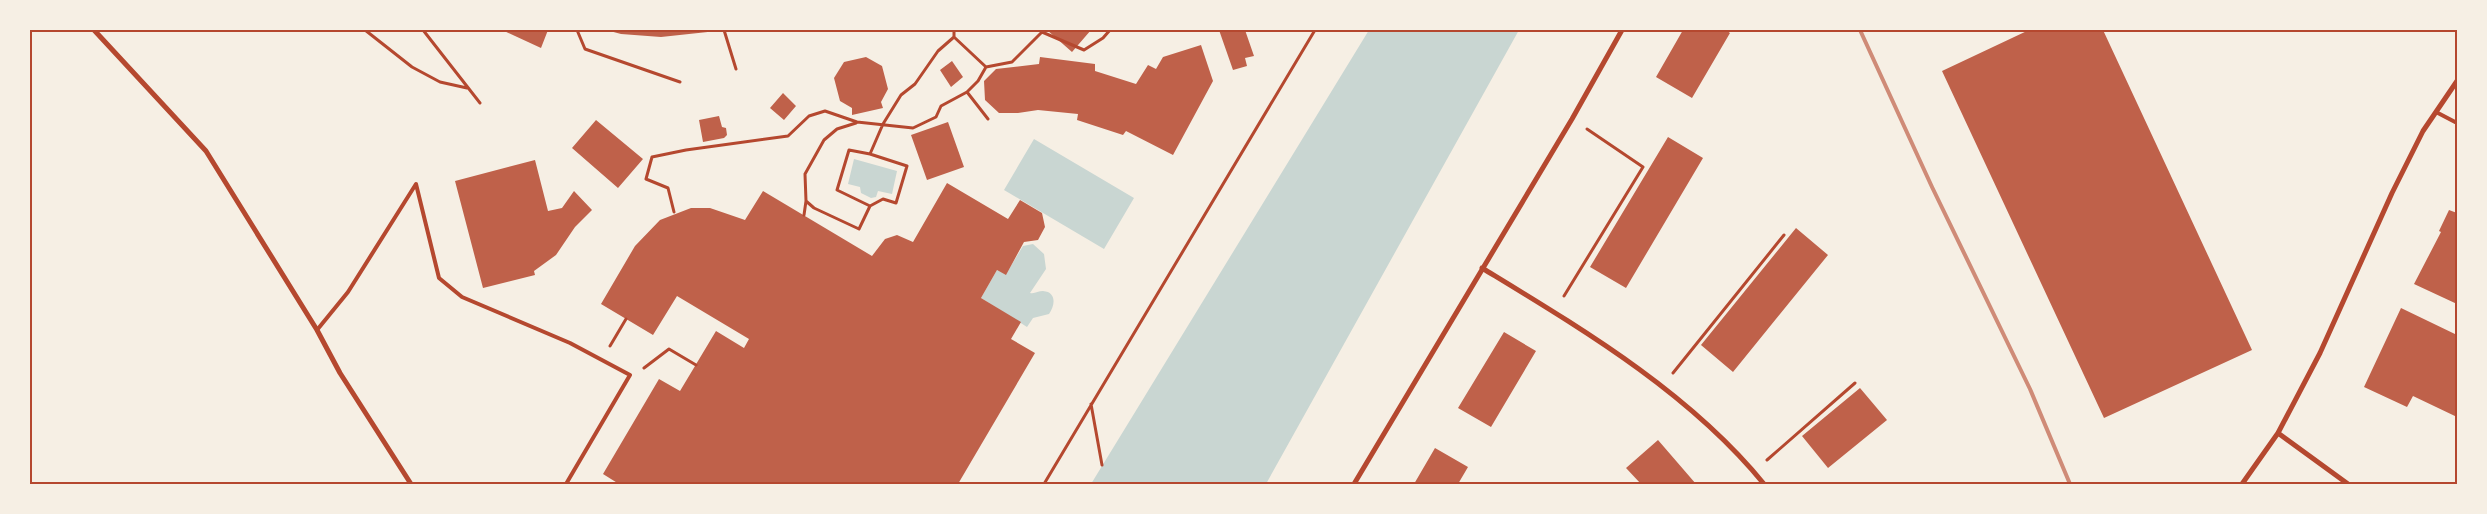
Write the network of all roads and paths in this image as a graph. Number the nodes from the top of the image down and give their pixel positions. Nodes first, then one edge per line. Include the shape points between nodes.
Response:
1 (94, 30) edge
2 (365, 30) edge
3 (423, 30) edge
4 (577, 30) edge
5 (724, 30) edge
6 (954, 30) edge
7 (1110, 30) edge
8 (1314, 30) edge
9 (1622, 30) edge
10 (954, 37) junction
11 (986, 67) junction
12 (736, 69) dead end
13 (2457, 81) edge
14 (680, 82) dead end
15 (467, 88) junction
16 (967, 92) junction
17 (480, 103) dead end
18 (2436, 112) junction
19 (988, 119) dead end
20 (1572, 119) junction
21 (857, 122) junction
22 (2457, 123) edge
23 (883, 124) junction
24 (870, 154) junction
25 (806, 201) junction
26 (870, 206) junction
27 (674, 212) dead end
28 (804, 215) dead end
29 (1784, 235) dead end
30 (1482, 268) junction
31 (1555, 312) junction
32 (626, 318) dead end
33 (317, 330) junction
34 (602, 359) junction
35 (696, 365) dead end
36 (630, 375) junction
37 (1855, 383) dead end
38 (1662, 387) junction
39 (1091, 403) junction
40 (2278, 433) junction
41 (1102, 465) dead end
42 (1754, 471) junction
43 (411, 484) edge
44 (566, 484) edge
45 (1044, 484) edge
46 (1354, 484) edge
47 (1764, 484) edge
48 (2242, 484) edge
49 (2348, 484) edge

1 - 33 street via 206,151
2 - 15 path via 412,67 440,82
3 - 15 path
4 - 14 path via 585,49
5 - 12 path
6 - 10 path
7 - 11 path via 1084,50 1042,32 1012,62
8 - 39 path
9 - 20 street
10 - 11 path
10 - 23 path via 938,51 915,84 901,95
11 - 16 path
13 - 18 street
15 - 17 path
16 - 19 path
16 - 23 path via 941,106 936,118 913,128
18 - 22 lane
18 - 40 street via 2392,193 2320,353
20 - 30 street
20 - 31 path via 1643,167
21 - 23 path
21 - 25 path via 837,129 824,140 805,174
21 - 27 path via 825,111 808,116 788,136 652,157 646,179 668,188
23 - 24 path
24 - 26 path via 849,150 837,190
24 - 26 path via 907,166 896,203 883,199
25 - 26 path via 859,229
25 - 28 path
29 - 38 path
30 - 31 street
30 - 46 street
31 - 38 street
32 - 34 path
33 - 34 lane via 348,292 416,184 439,278 462,297
33 - 43 street via 340,373
34 - 36 lane
35 - 36 path via 669,349 646,368
36 - 44 lane
37 - 42 path
38 - 42 street
39 - 41 path
39 - 45 path
40 - 48 street
40 - 49 street
42 - 47 street

